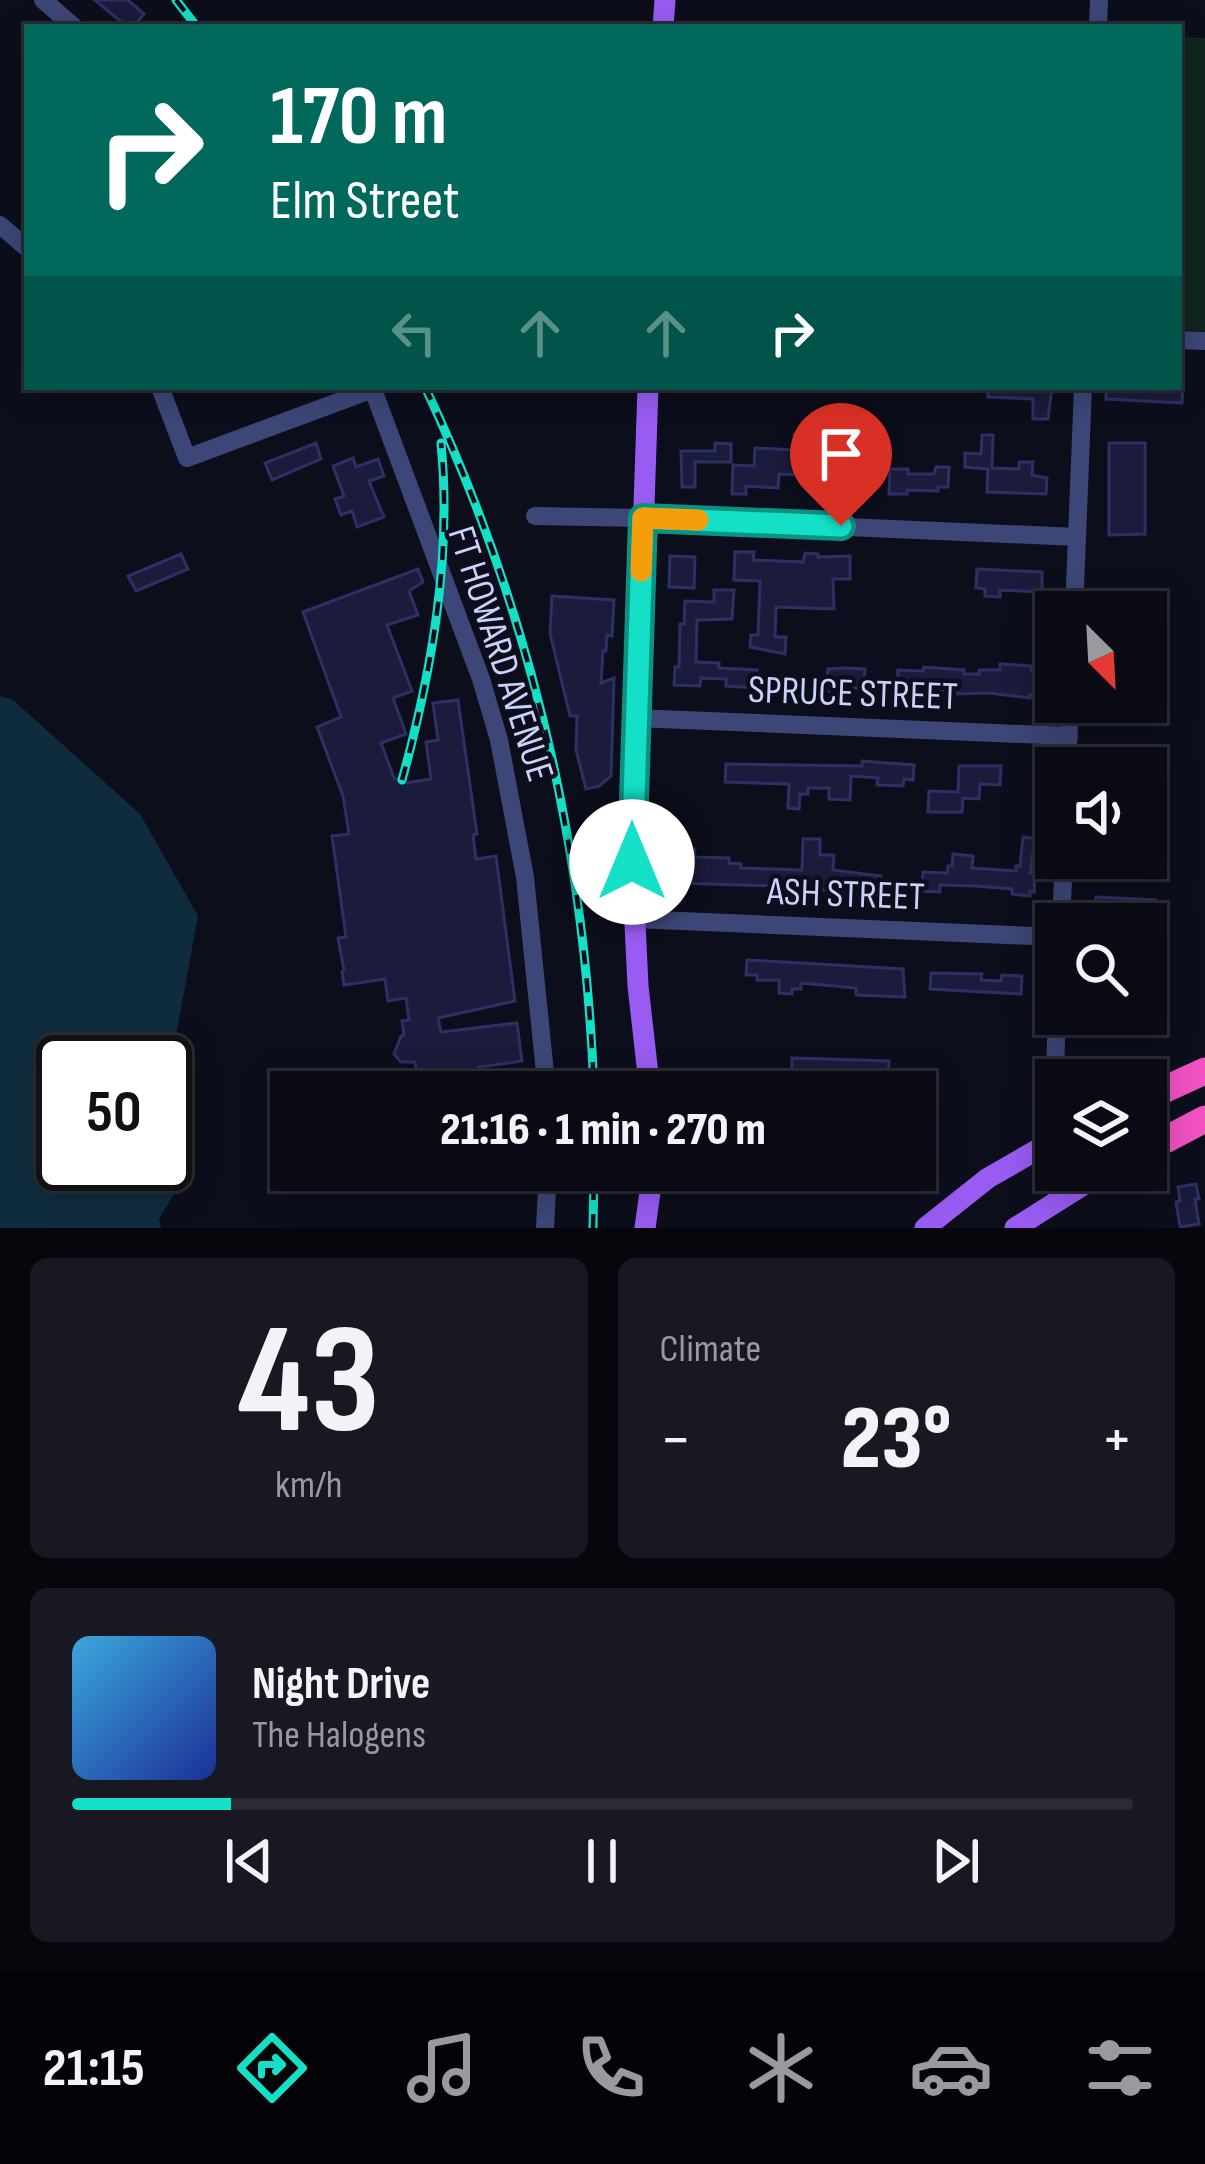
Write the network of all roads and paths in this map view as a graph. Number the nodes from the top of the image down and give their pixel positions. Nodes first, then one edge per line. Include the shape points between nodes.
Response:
1 (43, 0) edge
2 (71, 24) edge
3 (0, 225) edge
4 (24, 245) edge
5 (161, 390) edge
6 (368, 390) edge
7 (374, 390) edge
8 (647, 390) edge
9 (1083, 390) edge
10 (535, 516) dead end
11 (643, 518) junction
12 (1077, 537) junction
13 (1075, 591) edge
14 (635, 718) junction
15 (1069, 723) edge
16 (1069, 736) junction
17 (1068, 747) edge
18 (634, 920) junction
19 (1035, 936) edge
20 (545, 1071) edge
21 (648, 1071) edge
22 (1205, 1071) edge
23 (1167, 1088) edge
24 (1205, 1119) edge
25 (1167, 1139) edge
26 (1035, 1151) edge
27 (547, 1191) edge
28 (651, 1191) edge
29 (657, 1191) edge
30 (1075, 1191) edge
31 (545, 1228) edge
32 (645, 1228) edge
33 (661, 1228) edge
34 (925, 1228) edge
35 (1016, 1228) edge

1 - 2 street
3 - 4 street
5 - 6 street via 187,458
7 - 20 street, FT HOWARD AVENUE via 500,740 525,877
8 - 11 main road
9 - 12 street
10 - 11 street
11 - 12 street
11 - 14 main road
12 - 13 street
14 - 16 street, SPRUCE STREET
14 - 18 main road
15 - 16 street
16 - 17 street
18 - 19 street, ASH STREET
18 - 21 main road
22 - 23 highway
24 - 25 highway
26 - 34 main road
27 - 31 street
28 - 32 main road
29 - 33 main road
30 - 35 main road

